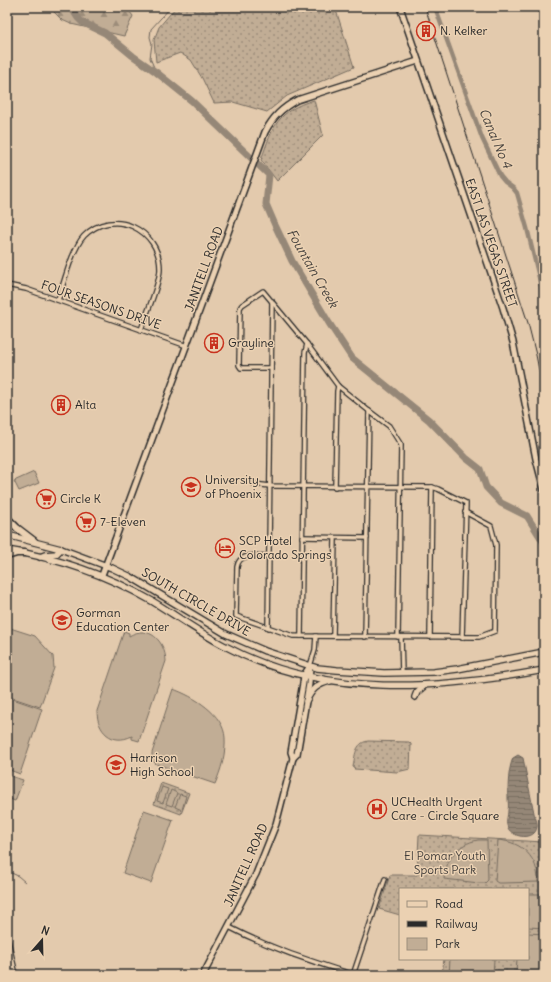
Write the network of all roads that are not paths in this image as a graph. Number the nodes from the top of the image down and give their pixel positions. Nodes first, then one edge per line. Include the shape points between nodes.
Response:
1 (400, 7) edge
2 (418, 61) junction
3 (7, 285) edge
4 (58, 300) junction
5 (272, 301) junction
6 (141, 330) junction
7 (307, 344) junction
8 (187, 346) junction
9 (271, 368) junction
10 (338, 386) junction
11 (369, 411) junction
12 (254, 484) dead end
13 (270, 486) junction
14 (335, 486) junction
15 (303, 487) junction
16 (368, 487) junction
17 (401, 487) junction
18 (432, 487) junction
19 (544, 490) edge
20 (466, 512) junction
21 (7, 518) edge
22 (7, 535) edge
23 (302, 537) junction
24 (335, 538) junction
25 (367, 538) junction
26 (34, 541) junction
27 (61, 549) junction
28 (7, 550) edge
29 (25, 553) junction
30 (7, 556) edge
31 (269, 556) junction
32 (40, 557) junction
33 (106, 565) junction
34 (102, 575) junction
35 (268, 628) junction
36 (301, 636) junction
37 (316, 636) junction
38 (333, 636) junction
39 (365, 637) junction
40 (400, 637) junction
41 (430, 637) junction
42 (462, 638) junction
43 (544, 652) edge
44 (310, 666) junction
45 (544, 670) edge
46 (402, 673) junction
47 (307, 675) junction
48 (334, 681) junction
49 (401, 685) junction
50 (430, 685) junction
51 (306, 701) junction
52 (293, 758) junction
53 (385, 879) dead end
54 (229, 927) junction
55 (7, 936) edge
56 (16, 975) edge
57 (203, 975) edge
58 (353, 975) edge

1 - 2 street, EAST LAS VEGAS STREET
2 - 8 street, JANITELL ROAD via 313,95 290,104 275,116 264,132
2 - 19 street, EAST LAS VEGAS STREET via 513,342
3 - 4 street, FOUR SEASONS DRIVE
4 - 6 street, FOUR SEASONS DRIVE
4 - 6 street via 75,252 85,235 105,224 130,225 148,237 156,247 159,260 159,278
5 - 7 street
5 - 9 street
5 - 9 street via 263,291 240,306 239,365 244,368
6 - 8 street, FOUR SEASONS DRIVE
7 - 10 street
7 - 15 street
8 - 33 street, JANITELL ROAD
9 - 13 street
10 - 11 street
10 - 14 street
11 - 16 street
11 - 17 street via 389,426 400,441
12 - 13 street
13 - 15 street
13 - 31 street
14 - 15 street
14 - 16 street
15 - 23 street
16 - 17 street
16 - 25 street
17 - 18 street
17 - 40 street
18 - 20 street via 466,503
18 - 41 street
20 - 42 street
20 - 42 street via 491,526 496,544 495,631 478,637
21 - 26 highway
22 - 26 main road, SOUTH CIRCLE DRIVE
23 - 24 street
23 - 36 street
24 - 25 street
24 - 38 street
25 - 39 street
26 - 27 main road, SOUTH CIRCLE DRIVE
27 - 32 main road via 56,554
27 - 33 main road, SOUTH CIRCLE DRIVE
28 - 29 main road, SOUTH CIRCLE DRIVE
29 - 30 highway
29 - 32 main road, SOUTH CIRCLE DRIVE
31 - 35 street
31 - 35 street via 248,556 239,560 236,616
32 - 34 main road, SOUTH CIRCLE DRIVE
33 - 34 street, JANITELL ROAD
33 - 44 main road, SOUTH CIRCLE DRIVE via 131,576 226,634 265,651
34 - 47 main road, SOUTH CIRCLE DRIVE via 227,648 267,664
35 - 36 street
36 - 37 street
37 - 38 street
37 - 44 street, JANITELL ROAD
38 - 39 street
39 - 40 street
40 - 41 street
40 - 46 street
41 - 42 street
43 - 46 main road, SOUTH CIRCLE DRIVE via 447,671
44 - 46 main road, SOUTH CIRCLE DRIVE via 341,671
44 - 47 street, JANITELL ROAD
45 - 50 main road, SOUTH CIRCLE DRIVE via 472,682
47 - 48 main road, SOUTH CIRCLE DRIVE
47 - 51 street, JANITELL ROAD
47 - 52 street, JANITELL ROAD via 291,752
48 - 49 main road, SOUTH CIRCLE DRIVE
48 - 51 main road via 316,686
49 - 50 main road, SOUTH CIRCLE DRIVE
49 - 50 main road via 412,691 415,698 421,687
51 - 52 street, JANITELL ROAD via 297,754
52 - 54 street, JANITELL ROAD via 282,805 270,840
53 - 58 street
54 - 57 street, JANITELL ROAD
54 - 58 street via 276,949
55 - 56 street

